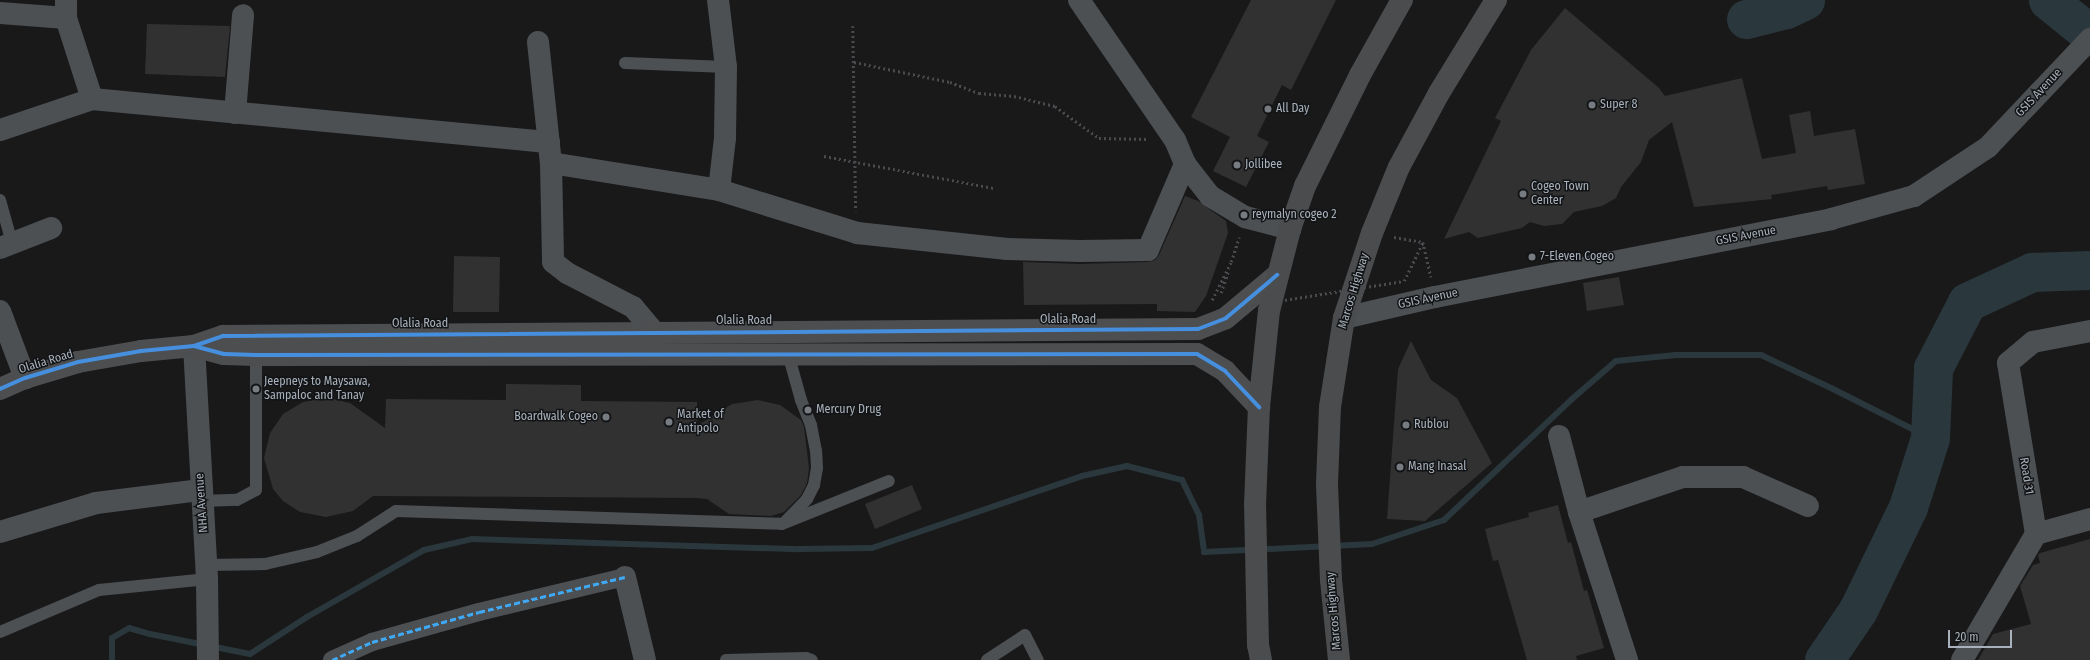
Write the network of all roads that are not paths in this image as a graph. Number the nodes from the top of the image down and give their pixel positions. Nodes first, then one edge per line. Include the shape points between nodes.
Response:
1 (718, 0) edge
2 (1079, 0) edge
3 (1402, 0) edge
4 (1496, 0) edge
5 (66, 9) edge
6 (0, 13) edge
7 (243, 15) dead end
8 (2090, 39) edge
9 (538, 42) dead end
10 (625, 63) dead end
11 (726, 67) junction
12 (92, 99) junction
13 (235, 113) junction
14 (0, 130) edge
15 (550, 153) junction
16 (1185, 164) junction
17 (719, 190) junction
18 (0, 200) edge
19 (51, 228) dead end
20 (1290, 229) junction
21 (6, 246) edge
22 (1277, 275) junction
23 (0, 311) edge
24 (1344, 318) junction
25 (787, 331) junction
26 (654, 332) junction
27 (2090, 332) edge
28 (256, 345) junction
29 (194, 346) junction
30 (655, 355) junction
31 (788, 355) junction
32 (25, 378) junction
33 (0, 388) edge
34 (1259, 407) junction
35 (1559, 436) dead end
36 (889, 481) dead end
37 (201, 495) junction
38 (1808, 506) dead end
39 (1578, 512) junction
40 (2090, 519) edge
41 (782, 524) junction
42 (0, 532) edge
43 (2036, 534) junction
44 (206, 572) junction
45 (625, 577) joint
46 (0, 632) edge
47 (1623, 659) edge
48 (208, 660) edge
49 (332, 660) edge
50 (645, 660) edge
51 (726, 660) edge
52 (812, 660) edge
53 (987, 660) edge
54 (1038, 660) edge
55 (1261, 660) edge
56 (1339, 660) edge
57 (1962, 660) edge

1 - 11 street
2 - 16 street via 1175,140
3 - 20 main road via 1360,75 1309,179
4 - 24 main road, Marcos Highway via 1439,93 1399,167 1372,232
5 - 6 street
5 - 12 street
7 - 13 street
8 - 24 street, GSIS Avenue via 1988,147 1914,196 1831,219 1435,297
9 - 15 street
10 - 11 lane
11 - 17 street via 725,138
12 - 13 street
12 - 14 street
13 - 15 street
15 - 17 street
15 - 26 street via 553,262 632,307
16 - 17 street via 1148,250 1007,249 857,233
16 - 20 street via 1210,196 1245,217
18 - 21 lane
19 - 21 street
20 - 22 main road
22 - 25 main road, Olalia Road via 1226,318 1198,329
22 - 34 main road via 1269,311
23 - 32 street
24 - 56 main road, Marcos Highway via 1330,407 1328,484 1331,580
25 - 26 main road, Olalia Road
25 - 31 lane
26 - 28 main road, Olalia Road
26 - 30 street
27 - 43 street, Road 31 via 2033,342 2008,363
28 - 29 main road, Olalia Road via 224,354
28 - 30 main road, Olalia Road
28 - 37 lane via 256,490 237,500
29 - 32 main road, Olalia Road via 141,351 78,362
29 - 37 street, NHA Avenue
30 - 31 main road, Olalia Road
31 - 34 main road, Olalia Road via 1197,354 1224,371
31 - 41 lane via 811,425 817,468 814,485 807,499
32 - 33 main road, Olalia Road
34 - 55 main road via 1254,505 1258,645
35 - 39 street
36 - 41 lane
37 - 42 street via 96,503
37 - 44 street, NHA Avenue
38 - 39 street via 1743,477 1683,477
39 - 47 street
40 - 43 street
41 - 44 lane via 396,511 357,536 317,552 265,564
43 - 57 street
44 - 46 lane via 99,590
44 - 48 street, NHA Avenue
45 - 49 street via 479,612 372,642
45 - 50 street
51 - 52 lane
53 - 54 lane via 1025,635

